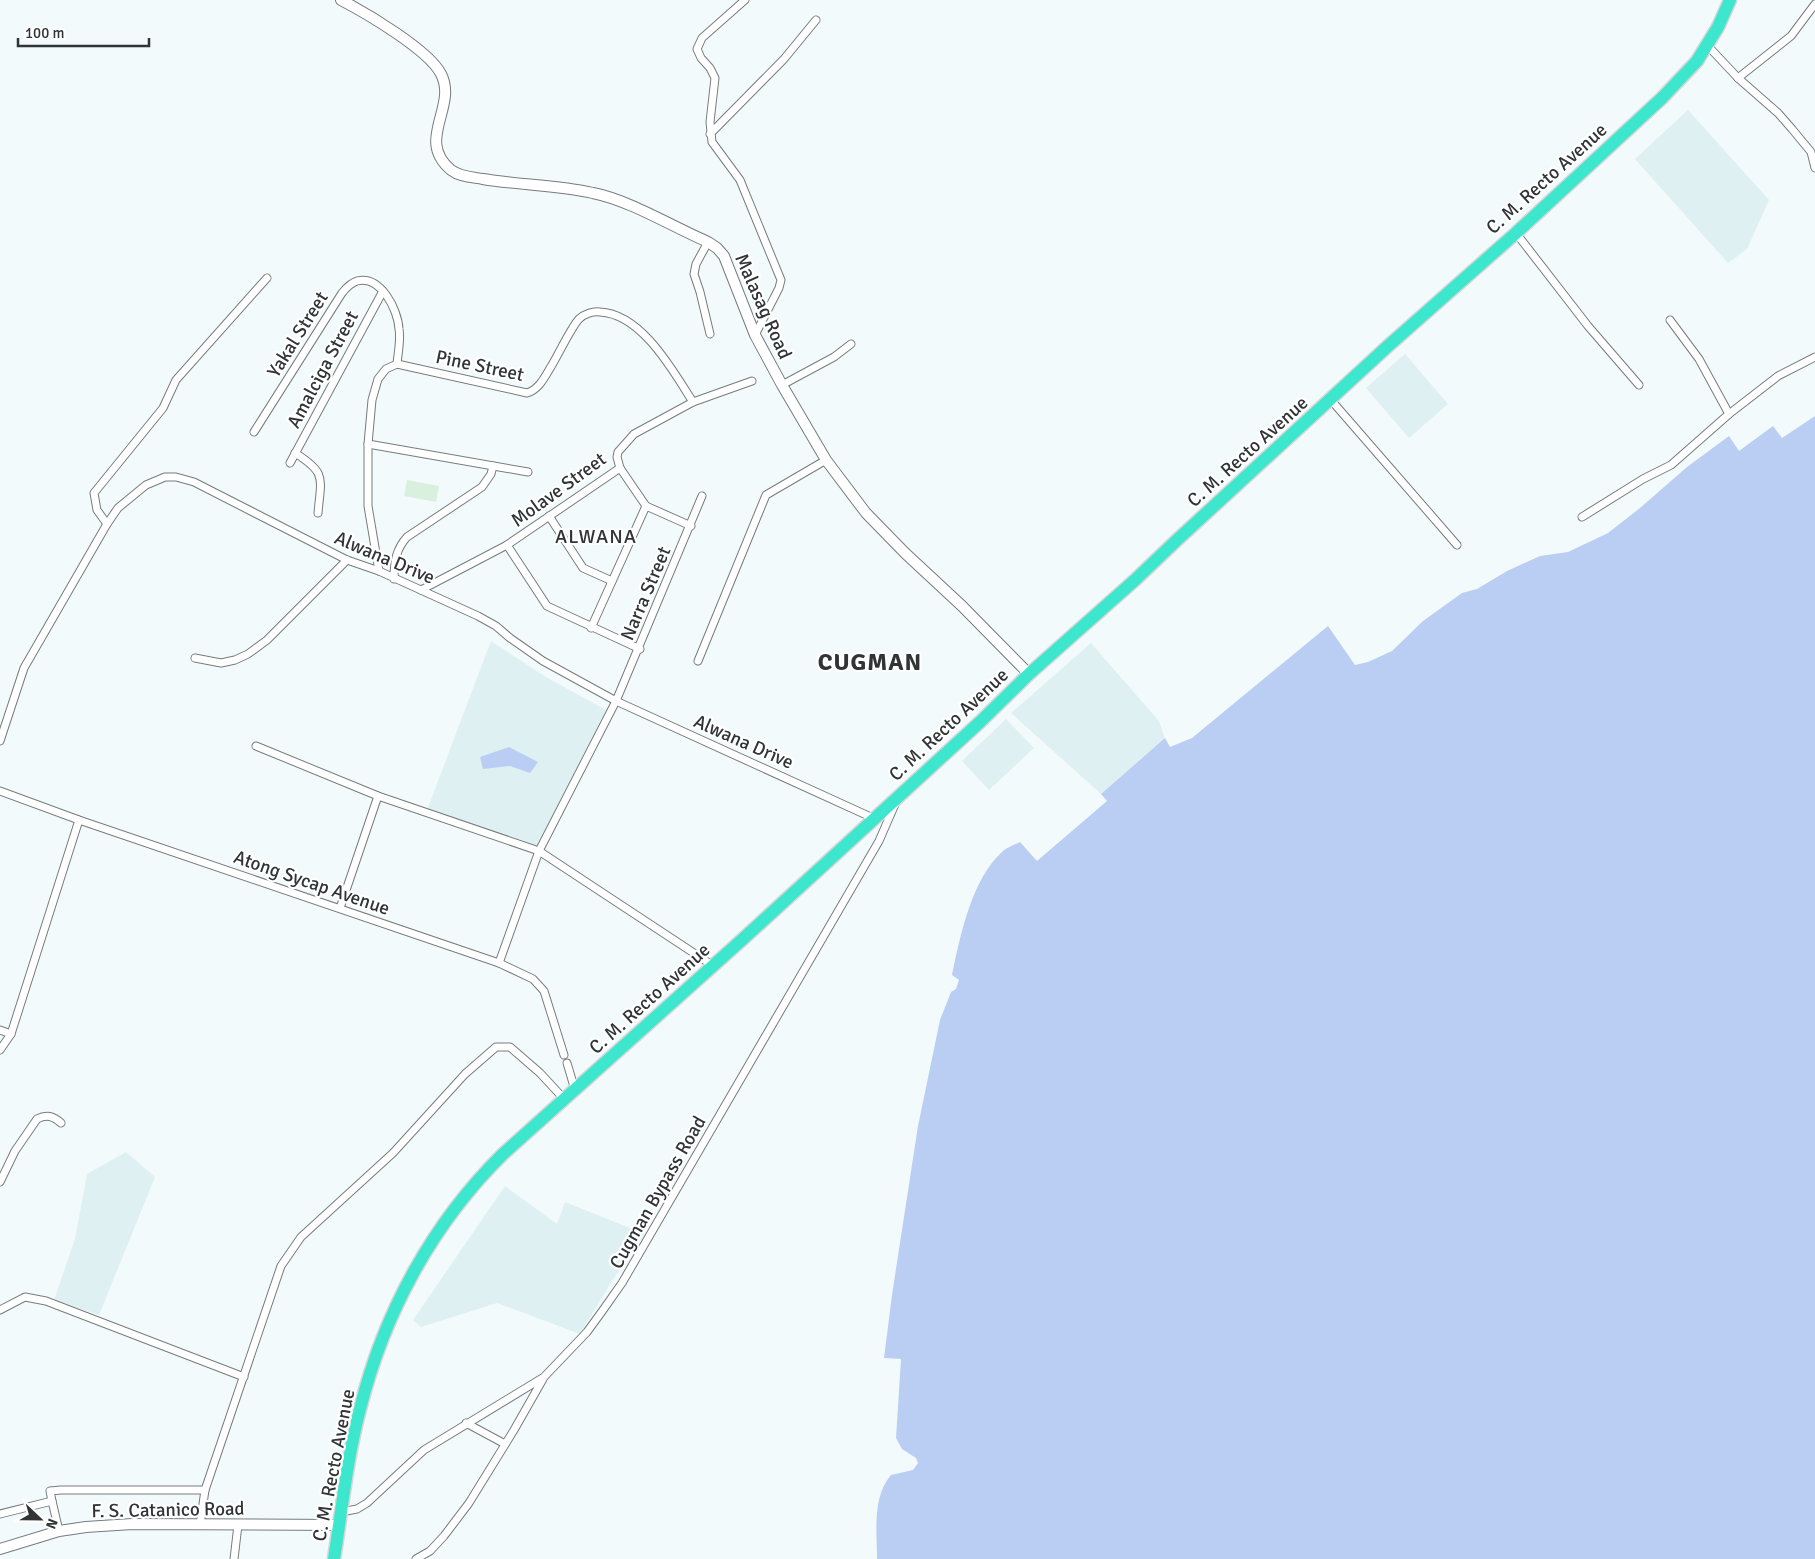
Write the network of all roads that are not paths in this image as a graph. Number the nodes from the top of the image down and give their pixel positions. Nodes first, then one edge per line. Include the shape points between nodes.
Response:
1 (341, 0) edge
2 (745, 0) edge
3 (1730, 1) edge
4 (1815, 4) edge
5 (816, 20) dead end
6 (1708, 45) junction
7 (1738, 78) junction
8 (710, 134) junction
9 (1813, 153) edge
10 (1815, 168) edge
11 (1516, 233) junction
12 (708, 242) junction
13 (266, 278) dead end
14 (383, 290) junction
15 (1670, 320) dead end
16 (710, 334) dead end
17 (755, 335) junction
18 (851, 344) dead end
19 (1815, 357) edge
20 (397, 364) junction
21 (752, 381) dead end
22 (782, 385) junction
23 (1639, 385) dead end
24 (1331, 400) junction
25 (693, 402) junction
26 (1729, 414) junction
27 (254, 432) dead end
28 (368, 444) junction
29 (295, 453) junction
30 (826, 460) junction
31 (290, 463) dead end
32 (493, 466) junction
33 (620, 468) junction
34 (528, 472) dead end
35 (702, 496) dead end
36 (646, 506) junction
37 (318, 513) dead end
38 (549, 516) junction
39 (1582, 517) dead end
40 (107, 524) junction
41 (690, 526) junction
42 (508, 545) junction
43 (1457, 545) dead end
44 (347, 560) junction
45 (379, 571) junction
46 (394, 579) junction
47 (612, 581) junction
48 (421, 590) junction
49 (591, 628) junction
50 (640, 649) junction
51 (195, 658) dead end
52 (698, 661) dead end
53 (1029, 674) junction
54 (616, 702) junction
55 (0, 741) edge
56 (256, 746) dead end
57 (0, 791) edge
58 (899, 795) junction
59 (378, 796) junction
60 (873, 818) junction
61 (79, 820) junction
62 (539, 851) junction
63 (340, 908) junction
64 (499, 963) junction
65 (712, 966) junction
66 (0, 1030) edge
67 (11, 1034) junction
68 (0, 1050) edge
69 (564, 1054) dead end
70 (567, 1063) dead end
71 (575, 1090) junction
72 (565, 1100) junction
73 (61, 1123) dead end
74 (0, 1182) edge
75 (0, 1310) edge
76 (244, 1377) junction
77 (544, 1377) junction
78 (466, 1423) junction
79 (505, 1444) junction
80 (205, 1490) junction
81 (52, 1501) junction
82 (0, 1514) edge
83 (340, 1518) junction
84 (200, 1525) junction
85 (238, 1525) junction
86 (59, 1531) junction
87 (0, 1549) edge
88 (234, 1559) edge
89 (334, 1559) edge
90 (416, 1559) edge

1 - 12 street, Malasag Road via 417,49 437,68 445,88 435,140 440,159 452,171 459,175 594,193
2 - 8 street via 702,38 697,49 715,78
3 - 6 highway, C. M. Recto Avenue
4 - 7 street via 1792,36
5 - 8 street via 784,59
6 - 7 street
6 - 11 highway, C. M. Recto Avenue via 1662,98
7 - 9 street via 1778,113
8 - 17 street via 712,142 740,180 781,280
9 - 10 street
11 - 23 street via 1588,326
11 - 24 highway, C. M. Recto Avenue
12 - 16 street via 694,274
12 - 17 street, Malasag Road via 724,256
13 - 40 street via 176,380 163,408 94,493 97,510
14 - 20 street via 393,305 399,328
14 - 27 street, Yakal Street via 358,281 342,293
14 - 29 street, Amalciga Street
15 - 26 street via 1699,359
17 - 22 street, Malasag Road
18 - 22 street
19 - 26 street via 1778,376
20 - 25 street, Pine Street via 527,393 539,387 578,319 594,312 605,312 623,319 646,338 663,356
20 - 28 street via 386,369 378,379 372,400
21 - 25 street, Molave Street
22 - 30 street, Malasag Road
24 - 43 street
24 - 53 highway, C. M. Recto Avenue
25 - 33 street, Molave Street via 634,434 618,452
26 - 39 street via 1671,465
28 - 32 street
28 - 45 street via 368,506
29 - 31 street, Amalciga Street
29 - 37 street via 318,471 321,487
30 - 52 street via 766,495
30 - 53 street, Malasag Road via 866,513
32 - 34 street
32 - 46 street via 482,487 407,536 396,557
33 - 36 street
33 - 38 street, Molave Street
35 - 41 street, Narra Street
36 - 41 street
36 - 47 street
38 - 42 street, Molave Street
38 - 47 street via 583,568
40 - 44 street, Alwana Drive via 118,508 146,485 165,477 176,477 220,494
40 - 55 street, Alwana Drive via 24,668
41 - 50 street, Narra Street
42 - 48 street, Molave Street
42 - 49 street via 547,606
44 - 45 street, Alwana Drive
44 - 51 street via 267,640 248,654 220,663
45 - 46 street, Alwana Drive
46 - 48 street, Alwana Drive
47 - 49 street
48 - 54 street, Alwana Drive via 496,626 543,661
49 - 50 street
50 - 54 street, Narra Street
53 - 58 highway, C. M. Recto Avenue
54 - 60 street, Alwana Drive
54 - 62 street, Narra Street
56 - 59 street
57 - 61 street, Atong Sycap Avenue
58 - 60 highway, C. M. Recto Avenue
58 - 77 street, Cugman Bypass Road via 879,841 622,1283 586,1332
59 - 62 street
59 - 63 street
60 - 65 highway, C. M. Recto Avenue
61 - 63 street, Atong Sycap Avenue
61 - 67 street
62 - 64 street, Narra Street
62 - 65 street
63 - 64 street, Atong Sycap Avenue
64 - 69 street, Atong Sycap Avenue via 539,984
65 - 71 highway, C. M. Recto Avenue
66 - 67 street
67 - 68 street
70 - 71 street
71 - 72 highway, C. M. Recto Avenue
72 - 76 street via 510,1047 496,1047 465,1074 393,1153 301,1237 281,1266
72 - 83 highway, C. M. Recto Avenue via 503,1154 469,1191 410,1278 367,1382 353,1437
73 - 74 street via 51,1116 37,1119 15,1151
75 - 76 street via 25,1297 46,1301
76 - 80 street
77 - 78 street, Cugman Bypass Road
77 - 79 street
78 - 79 street
78 - 83 street, Cugman Bypass Road via 424,1450 367,1503
79 - 90 street via 454,1523 430,1551
80 - 81 street via 61,1490 50,1491
80 - 84 street
81 - 82 street
81 - 86 street
83 - 85 street, F. S. Catanico Road
83 - 89 highway, C. M. Recto Avenue
84 - 85 street, F. S. Catanico Road
84 - 86 street, F. S. Catanico Road via 132,1524
85 - 88 street
86 - 87 street, F. S. Catanico Road

